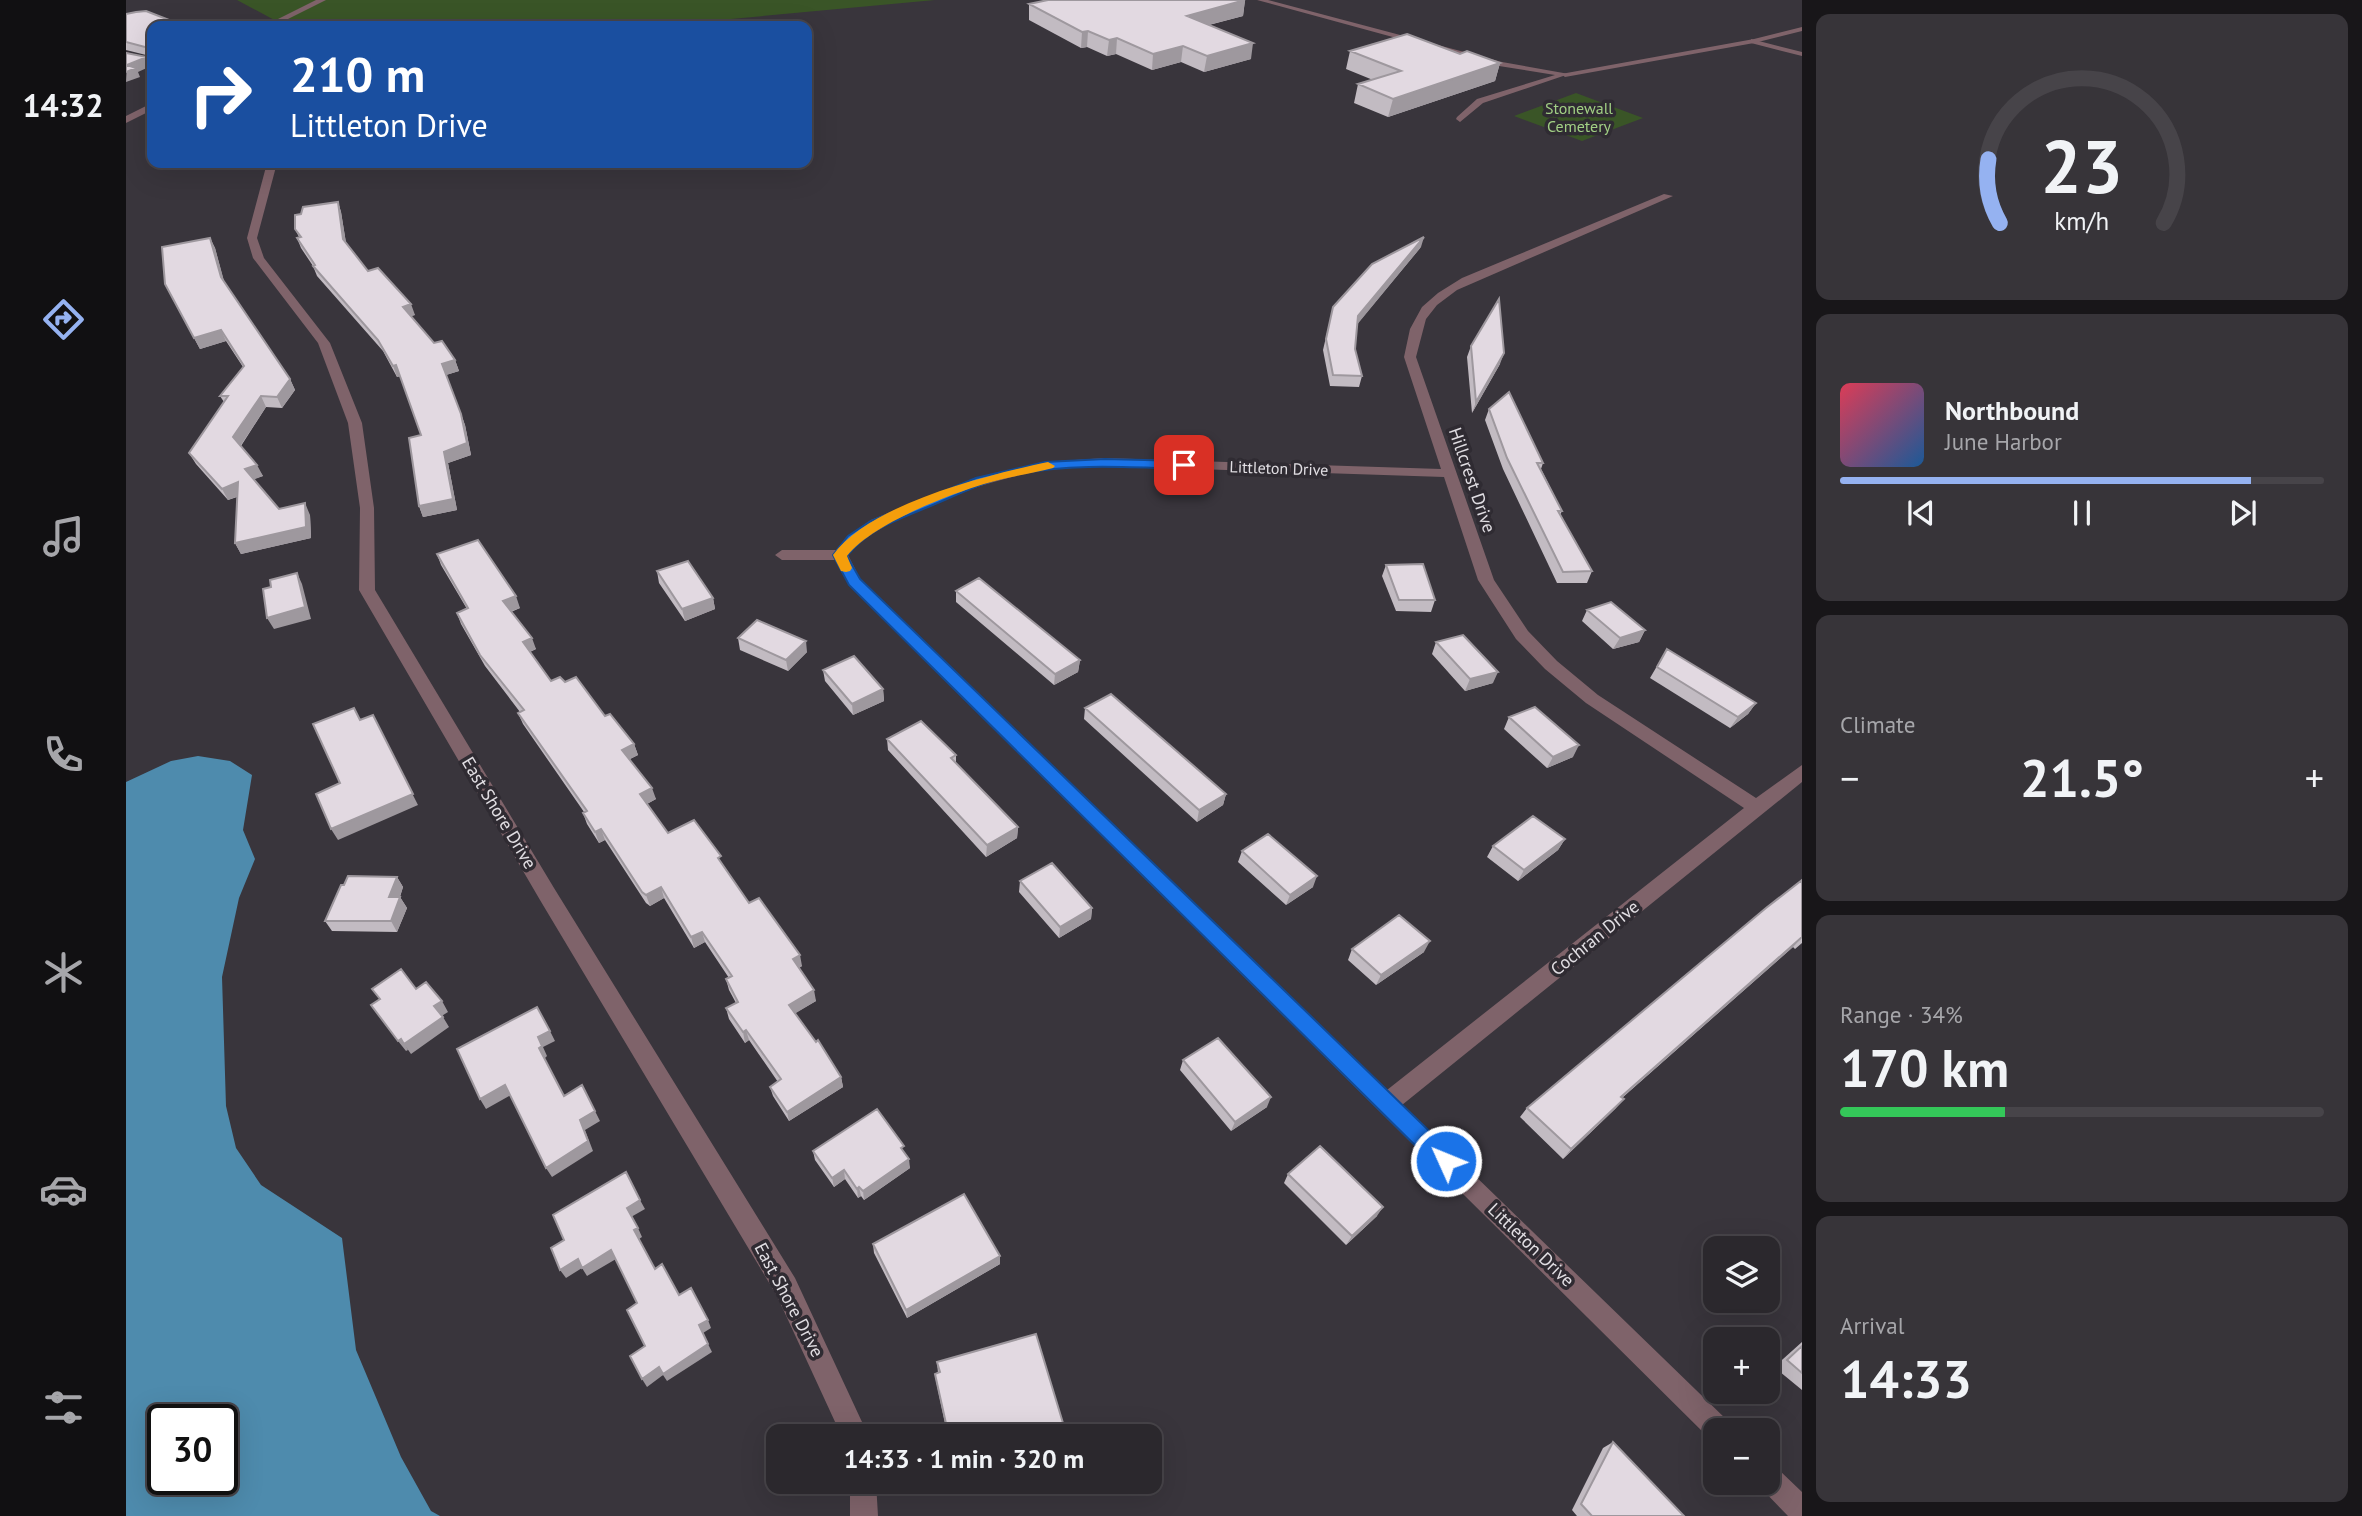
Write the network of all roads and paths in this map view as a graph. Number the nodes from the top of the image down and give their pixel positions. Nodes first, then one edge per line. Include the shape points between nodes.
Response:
1 (322, 0) edge
2 (1259, 0) edge
3 (278, 21) edge
4 (1802, 29) edge
5 (1754, 41) junction
6 (1802, 54) edge
7 (126, 55) edge
8 (147, 61) edge
9 (1565, 74) junction
10 (147, 109) edge
11 (1460, 119) dead end
12 (126, 120) edge
13 (271, 168) edge
14 (1668, 196) dead end
15 (1448, 473) junction
16 (782, 555) dead end
17 (840, 555) junction
18 (1802, 772) edge
19 (1757, 808) junction
20 (1387, 1104) junction
21 (1707, 1418) edge
22 (850, 1424) edge
23 (1780, 1489) edge
24 (863, 1494) edge
25 (1802, 1511) edge
26 (864, 1516) edge

1 - 3 street
2 - 9 lane via 1502,64
4 - 5 street
5 - 6 lane
5 - 9 street
7 - 8 street
9 - 11 lane via 1480,101
10 - 12 street
13 - 22 street, East Shore Drive via 252,238 259,258 324,343 355,422 367,508 367,590 786,1287
14 - 15 street, Hillcrest Drive via 1466,280 1429,305 1414,328 1410,357
15 - 17 street, Littleton Drive via 1105,462 1045,466 980,481 876,523
15 - 19 street, Hillcrest Drive via 1486,580 1522,635 1592,699
16 - 17 street
17 - 20 street, Littleton Drive via 854,582
18 - 19 street, Cochran Drive
19 - 20 street, Cochran Drive
20 - 21 street, Littleton Drive
23 - 25 street
24 - 26 street

